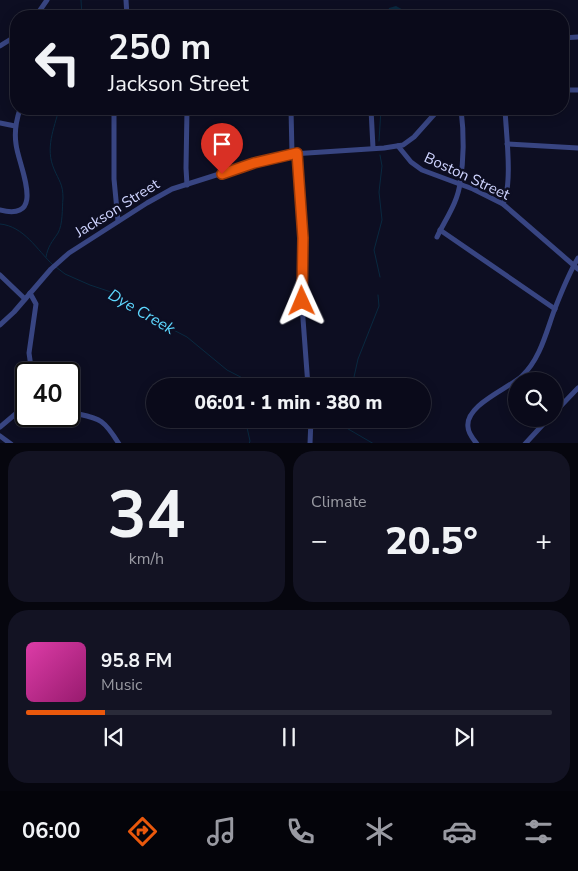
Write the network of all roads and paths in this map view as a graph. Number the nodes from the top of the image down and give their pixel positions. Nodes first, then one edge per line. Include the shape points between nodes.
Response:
1 (18, 115) edge
2 (114, 115) edge
3 (187, 115) edge
4 (291, 115) edge
5 (371, 115) edge
6 (433, 115) edge
7 (462, 115) edge
8 (505, 115) edge
9 (0, 123) edge
10 (15, 126) junction
11 (507, 144) junction
12 (398, 146) junction
13 (373, 148) junction
14 (578, 148) edge
15 (294, 153) junction
16 (187, 184) junction
17 (460, 184) junction
18 (503, 204) junction
19 (0, 210) edge
20 (118, 220) junction
21 (440, 230) junction
22 (437, 236) dead end
23 (578, 258) edge
24 (576, 267) edge
25 (0, 275) edge
26 (30, 293) junction
27 (25, 299) junction
28 (555, 309) junction
29 (0, 326) edge
30 (30, 362) edge
31 (307, 378) edge
32 (578, 388) edge
33 (563, 404) edge
34 (15, 415) edge
35 (80, 415) edge
36 (541, 427) edge
37 (0, 428) edge
38 (311, 428) edge
39 (118, 443) edge
40 (310, 443) edge
41 (476, 443) edge
42 (526, 443) edge

1 - 10 street
2 - 20 street
3 - 16 street
4 - 15 street
5 - 13 street
6 - 12 street via 408,142
7 - 17 street
8 - 11 street
9 - 10 street
10 - 19 street via 16,146 28,194 24,206 18,211
11 - 14 street
11 - 18 street via 508,184
12 - 13 street, Jackson Street
12 - 17 street, Boston Street via 422,170
13 - 15 street, Jackson Street
15 - 16 street, Jackson Street
15 - 31 street via 303,238 301,292
16 - 20 street, Jackson Street via 158,196
17 - 18 street, Boston Street
17 - 21 street
18 - 24 street, Boston Street
20 - 26 street, Jackson Street via 60,260
21 - 22 street
21 - 28 street
23 - 24 street
24 - 28 street
25 - 27 street
26 - 27 street, Jackson Street
26 - 30 street via 36,304
27 - 29 street, Jackson Street
28 - 41 street via 542,347 522,376 470,415 468,427
32 - 33 street
34 - 37 street
35 - 39 street via 104,422
36 - 42 street
38 - 40 street

